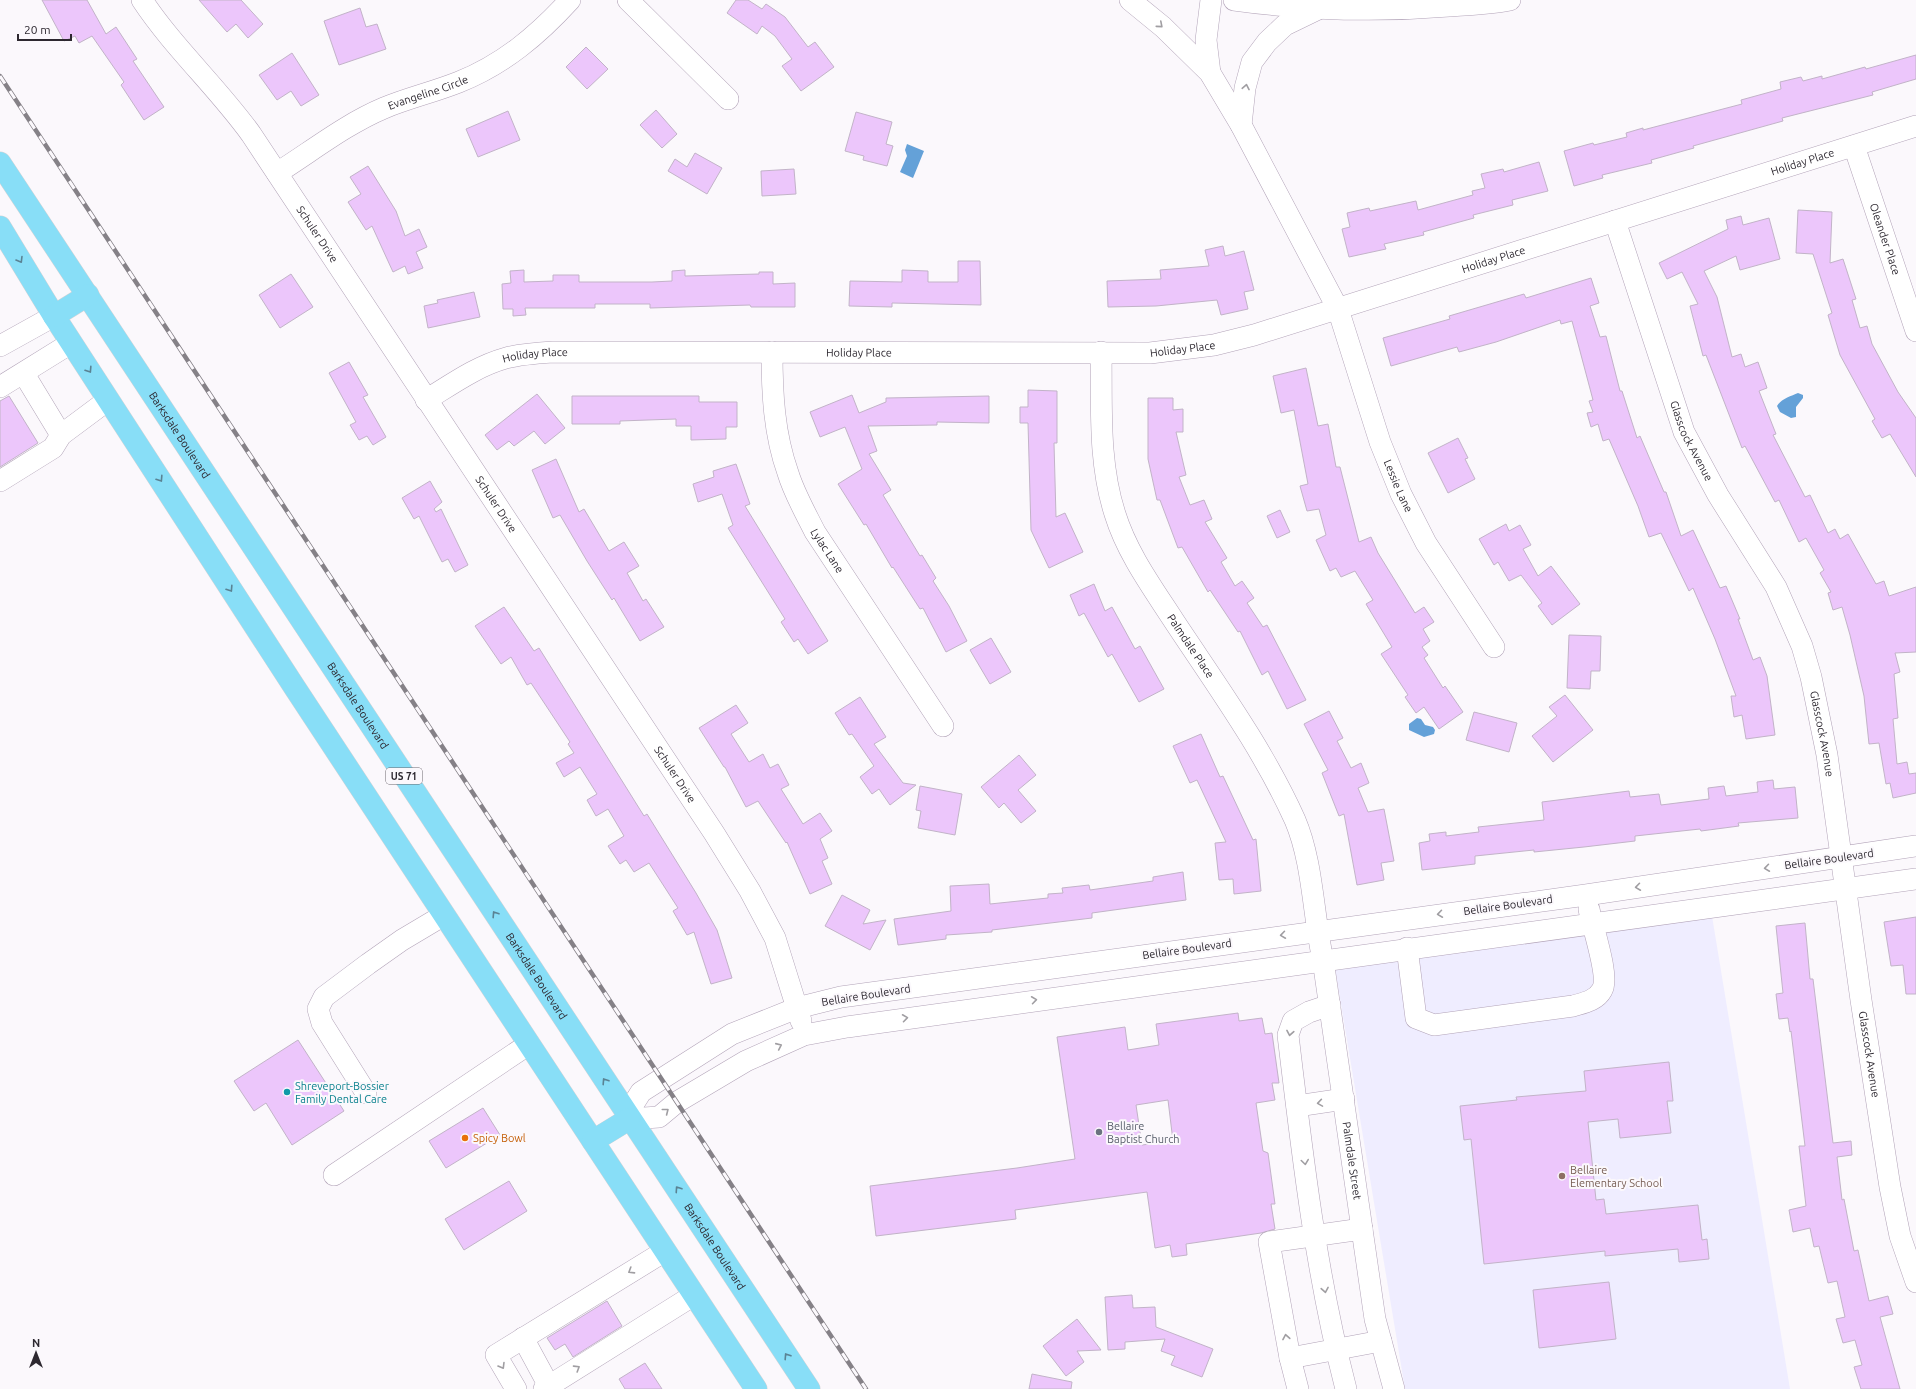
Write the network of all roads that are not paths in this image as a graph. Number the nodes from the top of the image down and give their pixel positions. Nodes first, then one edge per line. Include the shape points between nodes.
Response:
1 (142, 0) edge
2 (570, 0) edge
3 (628, 0) edge
4 (1130, 0) edge
5 (1211, 0) edge
6 (1234, 0) edge
7 (1510, 0) edge
8 (1384, 5) edge
9 (1318, 9) junction
10 (1210, 73) junction
11 (728, 99) dead end
12 (1241, 125) junction
13 (1916, 126) edge
14 (1854, 146) junction
15 (0, 163) edge
16 (278, 173) junction
17 (1615, 221) junction
18 (0, 227) edge
19 (88, 295) junction
20 (1338, 309) junction
21 (54, 316) junction
22 (1916, 331) edge
23 (71, 343) junction
24 (0, 346) edge
25 (772, 352) junction
26 (1101, 352) junction
27 (24, 374) junction
28 (0, 387) edge
29 (108, 400) junction
30 (426, 400) junction
31 (61, 434) junction
32 (0, 481) edge
33 (1494, 647) dead end
34 (943, 726) dead end
35 (1916, 846) edge
36 (1840, 857) junction
37 (1916, 879) edge
38 (1846, 890) junction
39 (1586, 895) junction
40 (444, 915) junction
41 (1592, 922) junction
42 (1316, 930) junction
43 (1407, 948) junction
44 (1323, 960) junction
45 (1060, 966) junction
46 (953, 981) junction
47 (1063, 996) junction
48 (1330, 1005) junction
49 (797, 1008) junction
50 (956, 1011) junction
51 (804, 1035) junction
52 (529, 1044) junction
53 (366, 1093) dead end
54 (1344, 1099) junction
55 (1297, 1106) junction
56 (629, 1119) junction
57 (593, 1141) junction
58 (334, 1175) dead end
59 (1362, 1229) junction
60 (1316, 1235) junction
61 (665, 1251) junction
62 (1916, 1282) edge
63 (694, 1295) junction
64 (523, 1338) junction
65 (1381, 1342) junction
66 (1336, 1349) junction
67 (1290, 1358) junction
68 (546, 1387) edge
69 (516, 1389) edge
70 (756, 1389) edge
71 (809, 1389) edge
72 (1298, 1389) edge
73 (1346, 1389) edge
74 (1394, 1389) edge

1 - 16 street, Schuler Drive via 233,108
2 - 16 street, Evangeline Circle via 527,43 501,60 460,82 384,108 361,119
3 - 11 street
4 -> 10 street via 1163,27
5 - 10 street via 1206,40
6 - 9 street
7 - 8 street via 1414,9
8 - 9 street
12 -> 9 street via 1245,88 1252,62 1267,42 1285,25
10 - 12 street, Lessie Lane
12 - 20 street, Lessie Lane
13 - 14 street, Holiday Place
14 - 17 street, Holiday Place
14 - 22 street, Oleander Place
15 - 19 main road, Barksdale Boulevard / US 71
16 - 30 street, Schuler Drive
17 - 20 street, Holiday Place
17 - 36 street, Glasscock Avenue via 1684,432 1718,495 1776,587 1802,646 1819,710
18 -> 21 main road
19 - 21 main road
56 -> 19 main road, Barksdale Boulevard / US 71
20 - 26 street, Holiday Place via 1214,346 1150,353
20 - 33 street, Lessie Lane via 1380,442 1400,494 1426,543
21 - 23 main road
21 - 24 street
23 - 27 street
23 -> 29 main road
25 - 26 street, Holiday Place
25 - 30 street, Holiday Place via 527,354 484,366
25 - 34 street, Lylac Lane via 774,399 780,445 788,475 798,498 819,538
26 - 42 street, Palmdale Place via 1104,467 1122,536 1147,580 1273,775 1296,822 1306,855
27 - 28 street
27 - 31 street
29 - 31 street
29 -> 40 main road
30 - 49 street, Schuler Drive via 750,891 775,938
31 - 32 street via 53,448
35 - 36 street, Bellaire Boulevard
36 - 38 street, Glasscock Avenue
36 -> 39 street, Bellaire Boulevard
37 - 38 street
38 - 41 street
38 - 62 street, Glasscock Avenue via 1890,1187 1900,1236
39 - 41 street
39 -> 42 street, Bellaire Boulevard
40 - 52 main road
40 - 53 street via 368,964 324,997 318,1009 322,1023
41 - 43 street
41 - 43 street via 1604,972 1602,990 1593,1000 1573,1006 1434,1025 1424,1022 1416,1018
42 - 44 street, Palmdale Street
42 -> 45 street, Bellaire Boulevard
43 - 44 street
44 - 47 street
44 - 48 street, Palmdale Street
45 - 46 street, Bellaire Boulevard
45 - 47 street
46 - 49 street, Bellaire Boulevard via 841,997
46 - 50 street
50 -> 47 street
48 - 54 street, Palmdale Street
48 -> 55 street via 1293,1021 1288,1034
49 - 51 street, Schuler Drive
49 - 56 street, Bellaire Boulevard via 732,1034 641,1092
51 -> 50 street via 854,1025
56 -> 51 street via 659,1117 677,1102 746,1061
52 - 57 main road
52 - 58 street
54 -> 55 street
54 - 59 street, Palmdale Street
55 -> 60 street
56 - 57 main road
71 -> 56 main road, Barksdale Boulevard / US 71 via 677,1187
57 - 61 main road
59 - 60 street
59 - 65 street, Palmdale Street via 1375,1319
60 -> 66 street
67 -> 60 street via 1269,1242
61 - 63 main road
61 -> 64 street
68 -> 63 street
63 - 70 main road
64 - 68 street
64 -> 69 street via 496,1355
65 - 66 street
65 - 74 street, Palmdale Street
66 - 67 street
66 - 73 street
67 - 72 street

